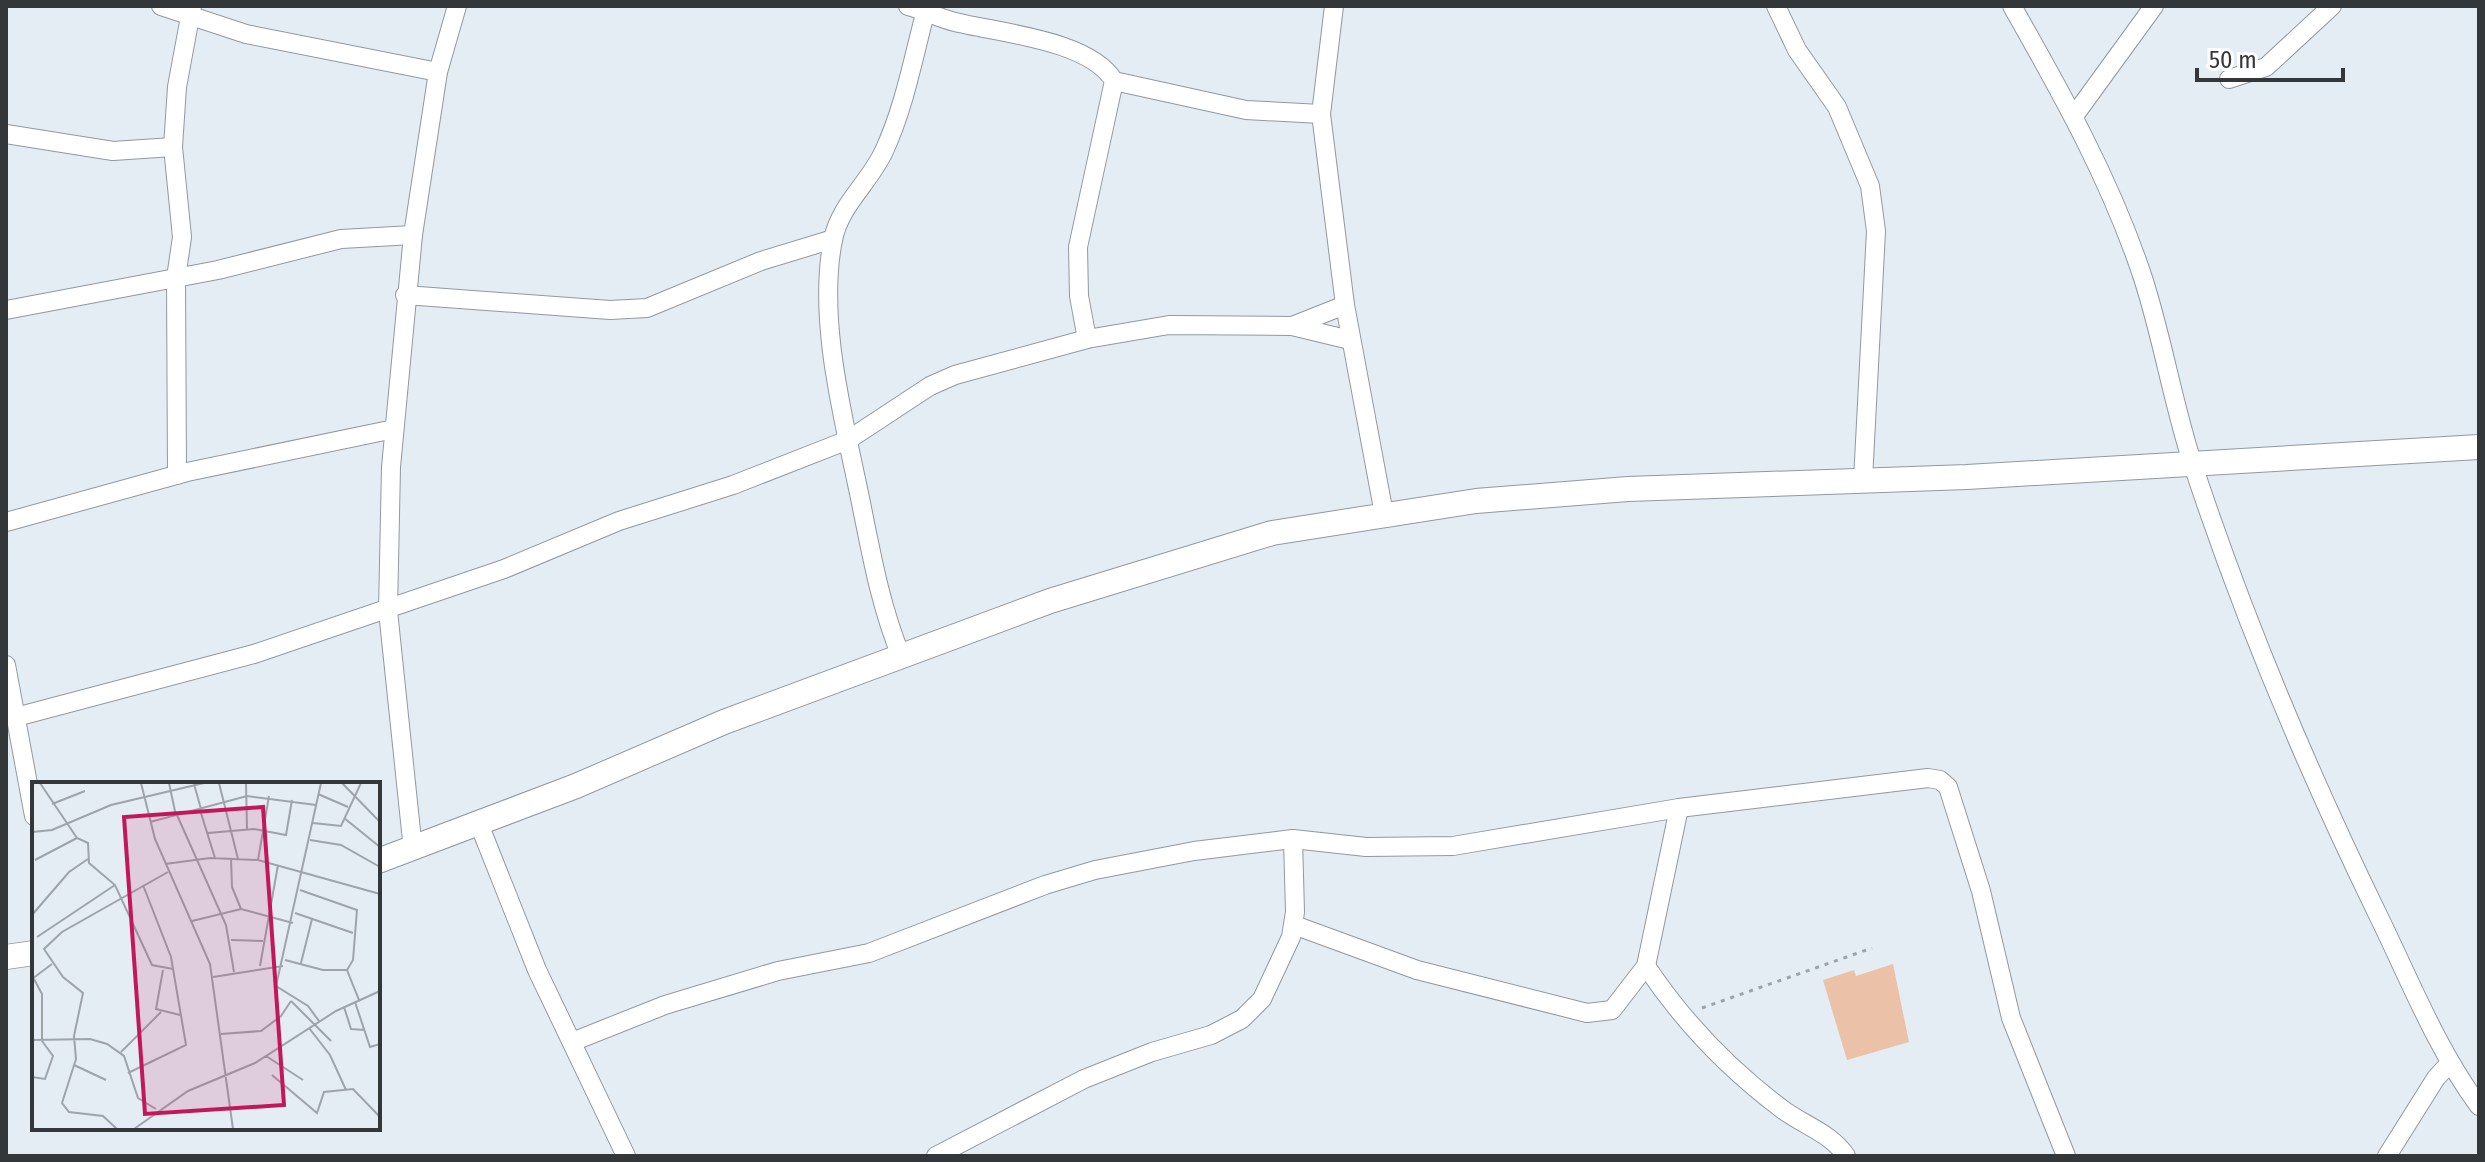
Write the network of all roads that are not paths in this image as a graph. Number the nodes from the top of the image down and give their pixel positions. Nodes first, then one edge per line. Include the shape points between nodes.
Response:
1 (161, 6) edge
2 (457, 6) edge
3 (1334, 6) edge
4 (1776, 6) edge
5 (2012, 6) edge
6 (2154, 6) edge
7 (2332, 6) edge
8 (920, 7) edge
9 (191, 10) edge
10 (438, 72) junction
11 (2229, 79) dead end
12 (1114, 81) junction
13 (1321, 114) junction
14 (2074, 116) junction
15 (6, 134) edge
16 (173, 147) junction
17 (413, 235) junction
18 (833, 239) junction
19 (176, 278) junction
20 (405, 295) junction
21 (1345, 305) junction
22 (6, 310) edge
23 (1292, 326) junction
24 (1087, 339) junction
25 (1350, 340) junction
26 (394, 429) junction
27 (848, 440) junction
28 (2479, 447) edge
29 (2192, 463) junction
30 (177, 475) junction
31 (1863, 480) junction
32 (1384, 514) junction
33 (6, 522) edge
34 (388, 611) junction
35 (901, 656) junction
36 (6, 665) edge
37 (13, 727) edge
38 (32, 808) edge
39 (1679, 808) junction
40 (479, 824) junction
41 (1293, 839) junction
42 (413, 850) junction
43 (380, 860) edge
44 (1294, 925) junction
45 (32, 953) edge
46 (6, 957) edge
47 (1646, 966) junction
48 (572, 1042) junction
49 (2450, 1063) junction
50 (2479, 1106) edge
51 (626, 1156) edge
52 (936, 1156) edge
53 (1846, 1156) edge
54 (2066, 1156) edge
55 (2387, 1156) edge

1 - 9 street
2 - 10 street
3 - 13 street
4 - 31 street via 1797,50 1837,107 1870,186 1876,231
5 - 14 street
6 - 14 street
7 - 11 street via 2266,67
8 - 12 street via 951,22 1077,52 1107,68
8 - 18 street via 883,154 842,215
9 - 10 street via 246,34
9 - 16 street
10 - 17 street
12 - 13 street via 1246,110
12 - 24 street via 1078,247
13 - 21 street
14 - 29 street via 2143,278
15 - 16 street via 113,151
16 - 19 street via 182,237
17 - 19 street via 341,239
17 - 20 street
18 - 20 street via 761,261 647,308
18 - 27 street via 832,346
19 - 22 street
19 - 30 street
20 - 26 street
21 - 23 street
21 - 25 street
23 - 24 street via 1169,325
23 - 25 street
24 - 27 street via 955,375
25 - 32 street
26 - 30 street
26 - 34 street
27 - 34 street
27 - 35 street via 885,618
28 - 29 street
29 - 31 street
29 - 49 street via 2259,652 2319,793
30 - 33 street
31 - 32 street via 1628,489
32 - 35 street via 1272,533 1050,601
34 - 37 street
34 - 42 street
35 - 40 street via 724,722
36 - 37 street
37 - 38 street
39 - 41 street via 1453,846 1366,847
39 - 47 street
39 - 54 street via 1928,778 1948,787 1981,891 2011,1018
40 - 42 street
40 - 48 street
41 - 44 street
41 - 48 street via 1239,843 1095,870 869,953 764,975 665,1005
42 - 43 street
44 - 47 street via 1417,970 1587,1013 1612,1010
44 - 52 street via 1262,999 1242,1019 1084,1079
45 - 46 street
47 - 53 street via 1732,1069
48 - 51 street
49 - 50 street
49 - 55 street

